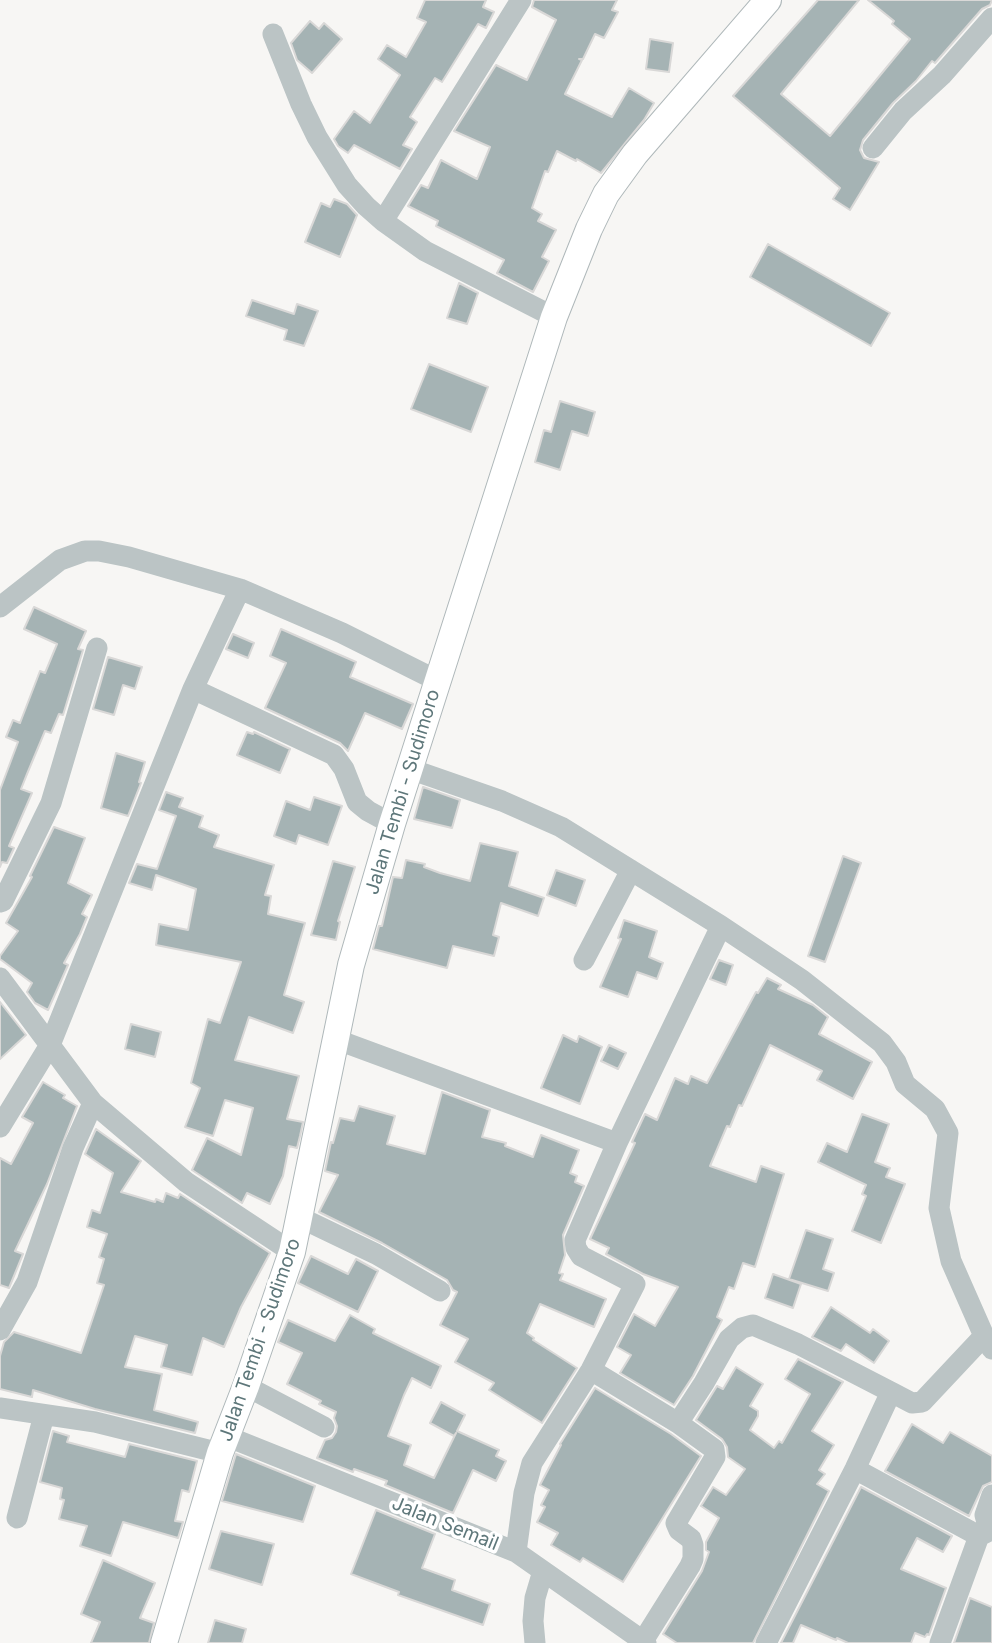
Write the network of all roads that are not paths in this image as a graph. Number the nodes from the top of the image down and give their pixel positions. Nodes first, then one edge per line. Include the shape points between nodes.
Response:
1 (521, 0) edge
2 (768, 0) edge
3 (992, 18) edge
4 (274, 34) dead end
5 (873, 148) dead end
6 (383, 221) junction
7 (554, 317) junction
8 (240, 589) junction
9 (0, 607) edge
10 (97, 648) dead end
11 (438, 681) junction
12 (193, 689) junction
13 (410, 769) junction
14 (392, 824) junction
15 (631, 870) junction
16 (0, 902) edge
17 (721, 926) junction
18 (584, 960) dead end
19 (0, 978) edge
20 (335, 1039) junction
21 (50, 1045) junction
22 (93, 1103) junction
23 (0, 1127) edge
24 (617, 1143) junction
25 (301, 1217) junction
26 (292, 1252) junction
27 (440, 1291) dead end
28 (9, 1294) edge
29 (0, 1330) edge
30 (988, 1342) edge
31 (591, 1370) junction
32 (246, 1386) junction
33 (891, 1392) junction
34 (0, 1408) edge
35 (44, 1415) junction
36 (678, 1423) junction
37 (324, 1427) dead end
38 (223, 1444) junction
39 (855, 1469) junction
40 (992, 1495) edge
41 (18, 1518) dead end
42 (987, 1532) edge
43 (516, 1552) junction
44 (543, 1571) junction
45 (645, 1642) edge
46 (164, 1643) edge
47 (535, 1643) edge
48 (766, 1643) edge
49 (941, 1643) edge

1 - 6 street
2 - 7 main road, Jalan Tembi - Sudimoro via 606,194
3 - 5 street
4 - 6 street via 301,104 331,162
6 - 7 street via 444,261
7 - 11 main road, Jalan Tembi - Sudimoro
8 - 9 street via 129,556 85,551 60,561
8 - 11 street
8 - 12 street
10 - 16 street via 51,803
11 - 13 main road, Jalan Tembi - Sudimoro
12 - 14 street via 334,755 358,802
12 - 21 street
13 - 14 main road, Jalan Tembi - Sudimoro
13 - 15 street via 561,827
14 - 20 main road, Jalan Tembi - Sudimoro
15 - 17 street
15 - 18 street
17 - 24 street
17 - 30 street via 802,980 882,1043 905,1084 935,1109 948,1133 939,1209 951,1261
19 - 21 street
20 - 24 street
20 - 25 main road, Jalan Tembi - Sudimoro
21 - 22 street
21 - 23 street
22 - 26 street via 186,1182
22 - 28 street via 35,1259
24 - 31 street via 575,1240 576,1248 580,1256 635,1284
25 - 26 main road, Jalan Tembi - Sudimoro
25 - 27 street
26 - 32 main road, Jalan Tembi - Sudimoro
28 - 29 street
30 - 33 street via 922,1402 912,1403
31 - 36 street
31 - 43 street via 532,1463
32 - 37 street
32 - 38 main road, Jalan Tembi - Sudimoro
33 - 36 street via 753,1325 729,1339
33 - 39 street
34 - 35 street, Jalan Semail
35 - 38 street, Jalan Semail
35 - 41 street
36 - 45 street via 714,1449 715,1457 676,1523 691,1539 693,1559
38 - 43 street, Jalan Semail
38 - 46 main road, Jalan Tembi - Sudimoro
39 - 42 street
39 - 48 street
40 - 42 street via 985,1515
42 - 49 street
43 - 44 street, Jalan Semail
44 - 45 street, Jalan Semail
44 - 47 street via 535,1598

